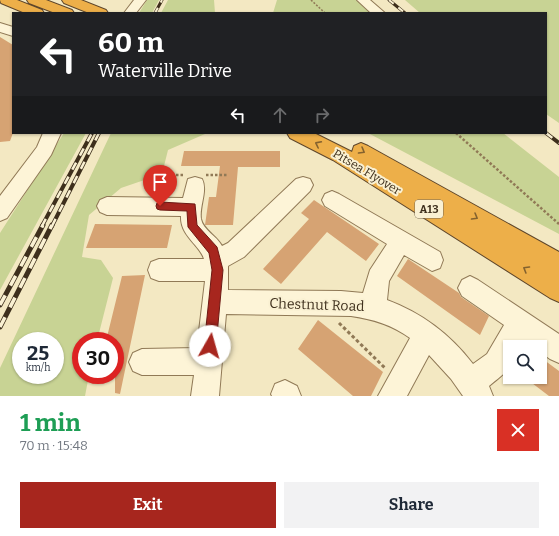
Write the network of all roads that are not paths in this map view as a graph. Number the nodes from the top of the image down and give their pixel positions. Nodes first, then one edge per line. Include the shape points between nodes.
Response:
1 (6, 0) edge
2 (34, 0) edge
3 (69, 0) edge
4 (140, 0) edge
5 (363, 0) edge
6 (35, 12) edge
7 (64, 12) edge
8 (99, 12) edge
9 (131, 12) edge
10 (378, 12) edge
11 (0, 14) edge
12 (12, 19) edge
13 (0, 27) edge
14 (12, 32) edge
15 (52, 134) edge
16 (298, 134) edge
17 (334, 135) edge
18 (303, 185) dead end
19 (332, 200) dead end
20 (107, 206) dead end
21 (0, 212) edge
22 (401, 241) junction
23 (432, 260) dead end
24 (217, 265) junction
25 (559, 266) edge
26 (159, 270) dead end
27 (470, 288) dead end
28 (559, 289) edge
29 (215, 302) junction
30 (375, 308) junction
31 (518, 321) junction
32 (426, 335) junction
33 (559, 350) edge
34 (208, 361) junction
35 (142, 362) dead end
36 (396, 389) edge
37 (475, 389) edge
38 (205, 396) edge

1 - 6 highway
2 - 7 highway
3 - 8 highway
4 - 9 street
5 - 10 street
11 - 12 highway
13 - 14 street
15 - 21 street via 45,150
28 -> 16 highway, Pitsea Flyover / A13 via 340,155
17 -> 25 highway, Pitsea Flyover / A13
18 - 24 street
19 - 22 street
20 - 24 street via 160,206 197,189 191,221 213,251
22 - 23 street
22 - 30 street via 378,278
24 - 26 street
24 - 29 street
27 - 31 street
29 - 30 street, Chestnut Road via 353,304
29 - 34 street
30 - 32 street, Chestnut Road via 394,315
31 - 33 street
31 - 37 street via 496,364
32 - 36 street
32 - 37 street, Chestnut Road via 456,363
34 - 35 street
34 - 38 street

